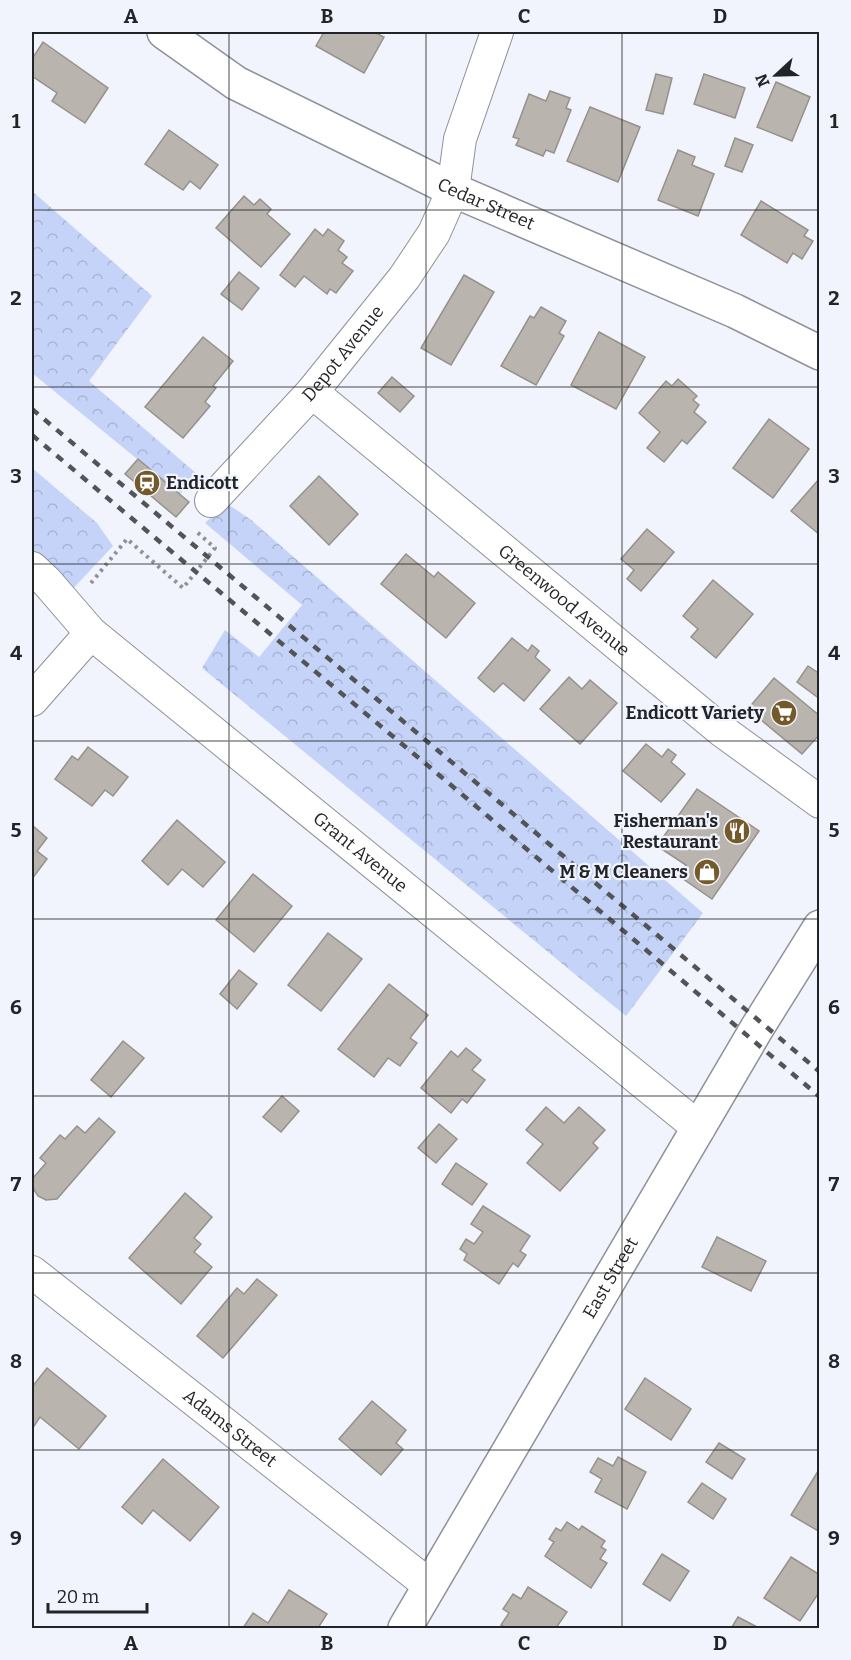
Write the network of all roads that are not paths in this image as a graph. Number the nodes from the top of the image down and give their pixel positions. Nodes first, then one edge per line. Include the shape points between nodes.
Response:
1 (164, 32) edge
2 (497, 32) edge
3 (453, 190) junction
4 (819, 352) edge
5 (312, 392) junction
6 (211, 501) dead end
7 (32, 568) edge
8 (92, 633) junction
9 (32, 700) edge
10 (819, 802) edge
11 (819, 927) edge
12 (699, 1128) junction
13 (32, 1272) edge
14 (429, 1585) junction
15 (405, 1629) edge

1 - 3 main road, Cedar Street via 236,83
2 - 3 street, Depot Avenue via 460,139
3 - 4 main road, Cedar Street via 735,311
3 - 5 street, Depot Avenue via 434,233 404,278
5 - 6 street, Depot Avenue
5 - 10 street, Greenwood Avenue via 721,730
7 - 8 street, Grant Avenue
8 - 9 street
8 - 12 street, Grant Avenue
11 - 12 main road, East Street
12 - 14 main road, East Street
13 - 14 street, Adams Street
14 - 15 main road, East Street

